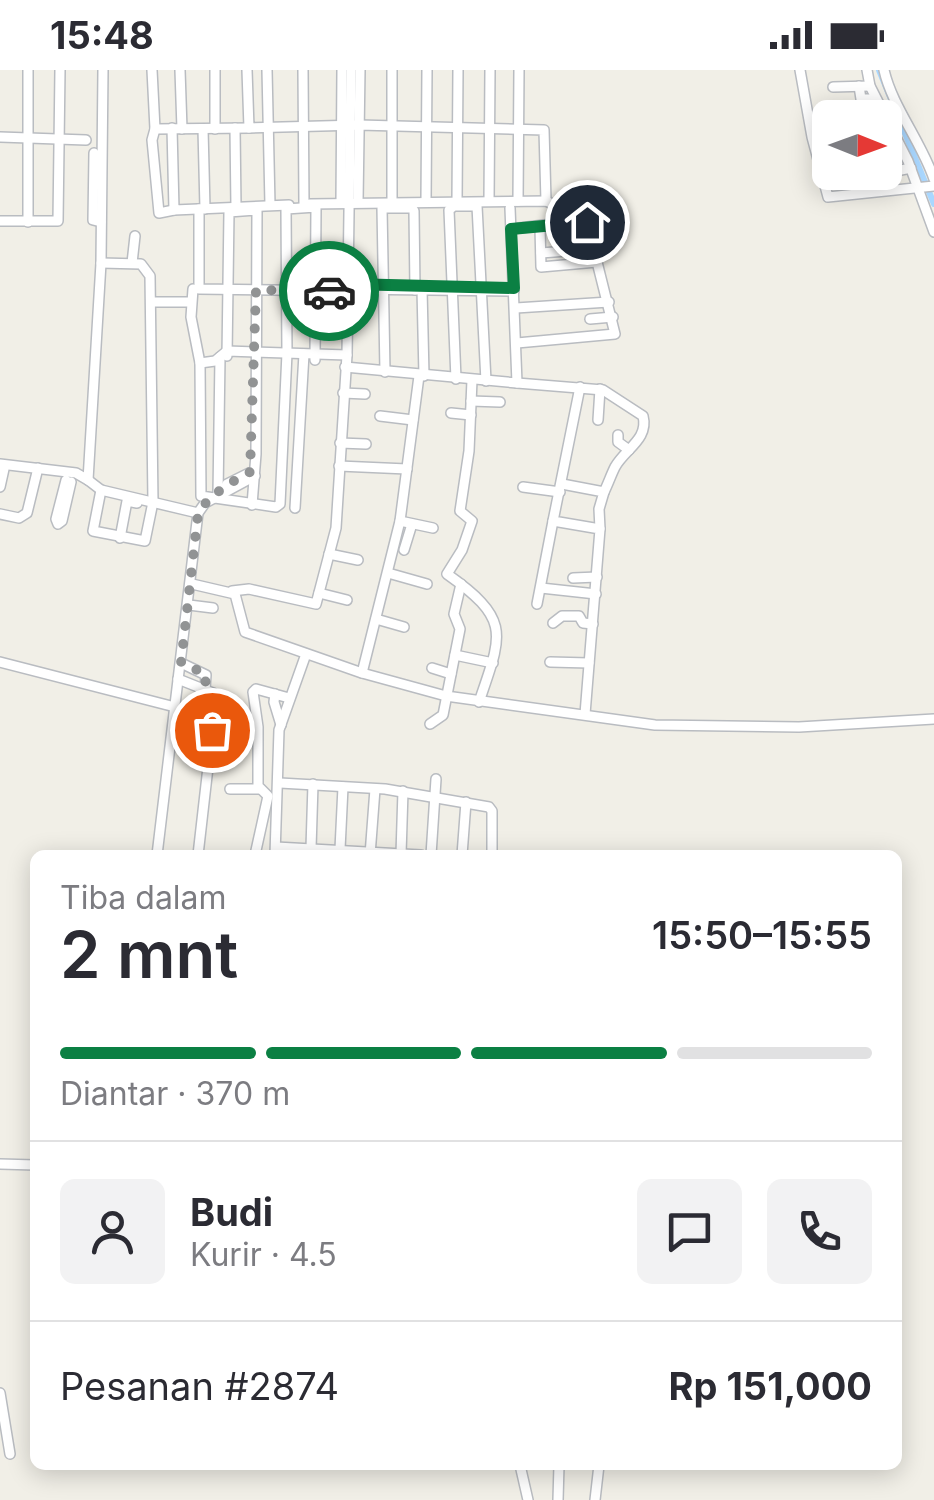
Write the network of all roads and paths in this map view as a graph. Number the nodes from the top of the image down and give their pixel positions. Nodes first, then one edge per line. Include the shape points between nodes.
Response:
1 (28, 70) edge
2 (60, 70) edge
3 (100, 70) edge
4 (152, 70) edge
5 (180, 70) edge
6 (214, 70) edge
7 (247, 70) edge
8 (267, 70) edge
9 (302, 70) edge
10 (342, 70) edge
11 (351, 70) edge
12 (360, 70) edge
13 (392, 70) edge
14 (427, 70) edge
15 (458, 70) edge
16 (490, 70) edge
17 (520, 70) edge
18 (800, 70) edge
19 (867, 70) edge
20 (884, 70) edge
21 (865, 86) junction
22 (832, 87) dead end
23 (877, 100) edge
24 (350, 125) junction
25 (392, 125) junction
26 (302, 126) junction
27 (427, 126) junction
28 (268, 127) junction
29 (177, 128) junction
30 (235, 128) junction
31 (249, 128) junction
32 (459, 128) junction
33 (490, 128) junction
34 (155, 129) junction
35 (203, 129) junction
36 (215, 129) junction
37 (100, 130) junction
38 (518, 130) junction
39 (0, 137) edge
40 (27, 138) junction
41 (61, 139) junction
42 (86, 140) junction
43 (902, 153) edge
44 (98, 154) junction
45 (911, 168) junction
46 (902, 170) edge
47 (929, 180) edge
48 (392, 201) junction
49 (426, 201) junction
50 (458, 201) junction
51 (489, 201) junction
52 (546, 201) junction
53 (349, 202) junction
54 (304, 204) junction
55 (514, 205) junction
56 (270, 206) junction
57 (236, 208) junction
58 (561, 208) junction
59 (202, 209) junction
60 (174, 210) junction
61 (0, 220) edge
62 (586, 220) junction
63 (28, 222) junction
64 (555, 223) junction
65 (540, 227) junction
66 (511, 229) junction
67 (934, 232) edge
68 (135, 236) dead end
69 (593, 249) junction
70 (541, 252) junction
71 (597, 262) junction
72 (101, 263) junction
73 (132, 264) junction
74 (383, 287) junction
75 (348, 288) junction
76 (417, 288) junction
77 (453, 288) junction
78 (194, 289) dead end
79 (483, 289) junction
80 (228, 290) junction
81 (256, 290) junction
82 (287, 290) junction
83 (315, 290) junction
84 (514, 290) junction
85 (150, 302) junction
86 (190, 302) junction
87 (609, 302) junction
88 (516, 308) junction
89 (590, 318) dead end
90 (613, 318) junction
91 (518, 342) junction
92 (255, 353) junction
93 (224, 354) junction
94 (287, 356) junction
95 (303, 357) junction
96 (315, 357) junction
97 (346, 361) junction
98 (200, 363) junction
99 (385, 372) junction
100 (421, 376) junction
101 (456, 378) junction
102 (472, 380) junction
103 (486, 381) junction
104 (517, 383) junction
105 (580, 388) junction
106 (600, 389) junction
107 (343, 392) junction
108 (365, 394) dead end
109 (472, 400) junction
110 (500, 402) dead end
111 (451, 413) dead end
112 (471, 415) junction
113 (380, 416) dead end
114 (413, 420) junction
115 (598, 420) dead end
116 (618, 435) dead end
117 (340, 443) junction
118 (366, 444) dead end
119 (255, 447) junction
120 (628, 450) junction
121 (282, 454) junction
122 (297, 454) junction
123 (340, 466) junction
124 (2, 468) edge
125 (407, 469) junction
126 (38, 470) junction
127 (252, 474) junction
128 (73, 478) junction
129 (0, 487) edge
130 (523, 487) dead end
131 (561, 488) junction
132 (101, 492) junction
133 (604, 492) junction
134 (126, 500) junction
135 (152, 504) junction
136 (208, 504) junction
137 (252, 505) junction
138 (295, 508) dead end
139 (0, 514) edge
140 (555, 516) junction
141 (400, 521) junction
142 (412, 524) junction
143 (433, 528) dead end
144 (600, 528) junction
145 (120, 538) junction
146 (397, 551) junction
147 (329, 554) junction
148 (358, 560) dead end
149 (388, 573) junction
150 (573, 578) dead end
151 (596, 578) junction
152 (192, 584) junction
153 (427, 584) dead end
154 (461, 584) junction
155 (541, 588) junction
156 (232, 591) junction
157 (319, 593) junction
158 (596, 594) junction
159 (347, 600) dead end
160 (537, 604) dead end
161 (189, 605) junction
162 (213, 608) dead end
163 (376, 619) junction
164 (554, 624) dead end
165 (593, 624) junction
166 (404, 627) dead end
167 (306, 654) junction
168 (455, 655) junction
169 (0, 662) edge
170 (550, 662) dead end
171 (181, 663) junction
172 (494, 663) junction
173 (589, 663) junction
174 (432, 668) dead end
175 (362, 673) junction
176 (451, 674) junction
177 (178, 679) junction
178 (205, 689) junction
179 (275, 694) junction
180 (446, 696) junction
181 (289, 698) junction
182 (485, 702) junction
183 (174, 706) junction
184 (586, 714) junction
185 (934, 719) edge
186 (430, 724) dead end
187 (280, 725) junction
188 (436, 779) dead end
189 (280, 783) junction
190 (313, 784) junction
191 (343, 787) junction
192 (375, 788) junction
193 (230, 789) dead end
194 (403, 791) junction
195 (269, 794) junction
196 (435, 797) junction
197 (466, 802) junction
198 (311, 848) junction
199 (340, 849) junction
200 (157, 850) edge
201 (199, 850) edge
202 (255, 850) edge
203 (275, 850) edge
204 (287, 850) edge
205 (348, 850) edge
206 (370, 850) edge
207 (401, 850) edge
208 (431, 850) edge
209 (462, 850) edge
210 (492, 850) edge
211 (0, 1164) edge
212 (30, 1166) edge
213 (0, 1392) edge
214 (10, 1454) dead end
215 (521, 1470) edge
216 (559, 1470) edge
217 (598, 1470) edge
218 (528, 1500) edge
219 (558, 1500) edge
220 (595, 1500) edge

1 - 40 street
2 - 41 street
3 - 37 street
4 - 34 street
5 - 29 street
6 - 36 street
7 - 31 street
8 - 28 street
9 - 26 street
10 - 24 street
11 - 24 street
12 - 24 street
13 - 25 street
14 - 27 street
15 - 32 street
16 - 33 street
17 - 38 street
18 - 47 street via 828,196
19 - 21 street
20 - 47 street
21 - 22 street
21 - 23 street
24 - 25 street
24 - 26 street
24 - 53 street
24 - 53 street
25 - 27 street
25 - 48 street
26 - 28 street
26 - 54 street
27 - 32 street
27 - 49 street
28 - 31 street
28 - 56 street
29 - 34 street
29 - 35 street
29 - 60 street
30 - 31 street
30 - 36 street
30 - 57 street
32 - 33 street
32 - 50 street
33 - 38 street
33 - 51 street
34 - 60 street via 158,213
35 - 36 street
35 - 59 street
37 - 42 street
37 - 44 street
38 - 52 street via 545,131
38 - 55 street
39 - 40 street
40 - 41 street
40 - 63 street
41 - 42 street
41 - 63 street via 58,221
42 - 44 street
43 - 45 street
44 - 72 street via 92,220 102,222
45 - 46 street
45 - 47 street
47 - 67 street
48 - 49 street
48 - 53 street
49 - 50 street
50 - 51 street
51 - 55 street
52 - 55 street
52 - 58 street
53 - 54 street
53 - 75 street
54 - 56 street
55 - 66 street
56 - 57 street
57 - 59 street
58 - 62 street
58 - 64 street
59 - 60 street
59 - 80 street via 199,288
61 - 63 street
62 - 64 street
62 - 69 street
64 - 65 street
65 - 66 street
65 - 70 street
66 - 84 street
68 - 73 street
69 - 70 street
69 - 71 street
70 - 71 street via 542,267
71 - 87 street
72 - 73 street
72 - 128 street
73 - 85 street via 149,270
74 - 75 street
74 - 76 street
74 - 76 street via 381,209 412,208
74 - 99 street
75 - 83 street
75 - 97 street
76 - 77 street
76 - 100 street
77 - 79 street
77 - 79 street via 448,210 477,206
77 - 101 street
78 - 86 street
79 - 84 street
79 - 103 street
80 - 81 street
80 - 81 street via 229,212 257,210
80 - 93 street
81 - 82 street
81 - 92 street
82 - 83 street
82 - 83 street via 286,210 316,207
82 - 94 street
83 - 96 street
84 - 88 street
85 - 86 street
85 - 135 street
86 - 98 street
87 - 88 street
87 - 90 street
88 - 91 street
89 - 90 street
90 - 91 street via 611,337
91 - 104 street
92 - 93 street
92 - 94 street
92 - 119 street
93 - 98 street
93 - 136 street
94 - 95 street
94 - 121 street
95 - 96 street
95 - 122 street
96 - 97 street
97 - 99 street
97 - 107 street
98 - 136 street via 199,494
99 - 100 street
100 - 101 street
100 - 114 street
101 - 102 street
102 - 103 street
102 - 109 street
103 - 104 street
104 - 105 street
105 - 106 street
105 - 131 street
106 - 115 street
106 - 120 street via 643,416 644,430
107 - 108 street
107 - 117 street
109 - 110 street
109 - 112 street
111 - 112 street
112 - 154 street via 460,511 472,521 449,571
113 - 114 street
114 - 125 street
116 - 120 street
117 - 118 street
117 - 123 street
119 - 121 street
119 - 127 street
120 - 133 street via 608,470
121 - 122 street
121 - 137 street via 279,507
122 - 138 street
123 - 125 street
123 - 147 street
124 - 126 street
124 - 129 street
125 - 141 street
126 - 128 street
126 - 139 street via 28,514
127 - 136 street
127 - 137 street
128 - 132 street
130 - 131 street
131 - 133 street
131 - 140 street
132 - 134 street
132 - 135 street
132 - 145 street via 93,530
133 - 144 street
134 - 135 street
134 - 145 street
135 - 136 street
135 - 145 street via 146,541
136 - 137 street
136 - 152 street
140 - 144 street via 586,530
140 - 155 street
141 - 142 street
141 - 146 street
142 - 143 street
142 - 146 street
144 - 151 street
146 - 149 street
147 - 148 street
147 - 157 street
149 - 153 street
149 - 163 street
150 - 151 street
151 - 158 street
152 - 156 street
152 - 161 street
154 - 168 street
154 - 172 street via 494,619
155 - 158 street
155 - 160 street
156 - 157 street via 316,604
156 - 167 street via 245,632
157 - 159 street
158 - 165 street
161 - 162 street
161 - 171 street
163 - 166 street
163 - 175 street
164 - 165 street via 562,616 579,616
165 - 173 street
167 - 175 street
167 - 181 street
168 - 172 street
168 - 176 street
169 - 183 street
170 - 173 street
171 - 177 street
171 - 178 street via 206,674
172 - 182 street
173 - 184 street
174 - 176 street
175 - 180 street
176 - 180 street
177 - 178 street
177 - 183 street
178 - 201 street via 216,698
179 - 181 street
179 - 187 street
179 - 195 street via 252,692
180 - 182 street
180 - 186 street via 441,719
181 - 187 street
182 - 184 street
183 - 200 street
184 - 185 street via 726,728
187 - 189 street
188 - 196 street
189 - 190 street
189 - 195 street
190 - 191 street
190 - 198 street
191 - 192 street
191 - 199 street
192 - 194 street
192 - 206 street
193 - 195 street
194 - 196 street
194 - 207 street
195 - 202 street
195 - 203 street
196 - 197 street
196 - 208 street
197 - 209 street
197 - 210 street via 492,810
198 - 199 street
198 - 204 street
199 - 205 street
211 - 212 street
213 - 214 street
215 - 218 street
216 - 219 street
217 - 220 street

